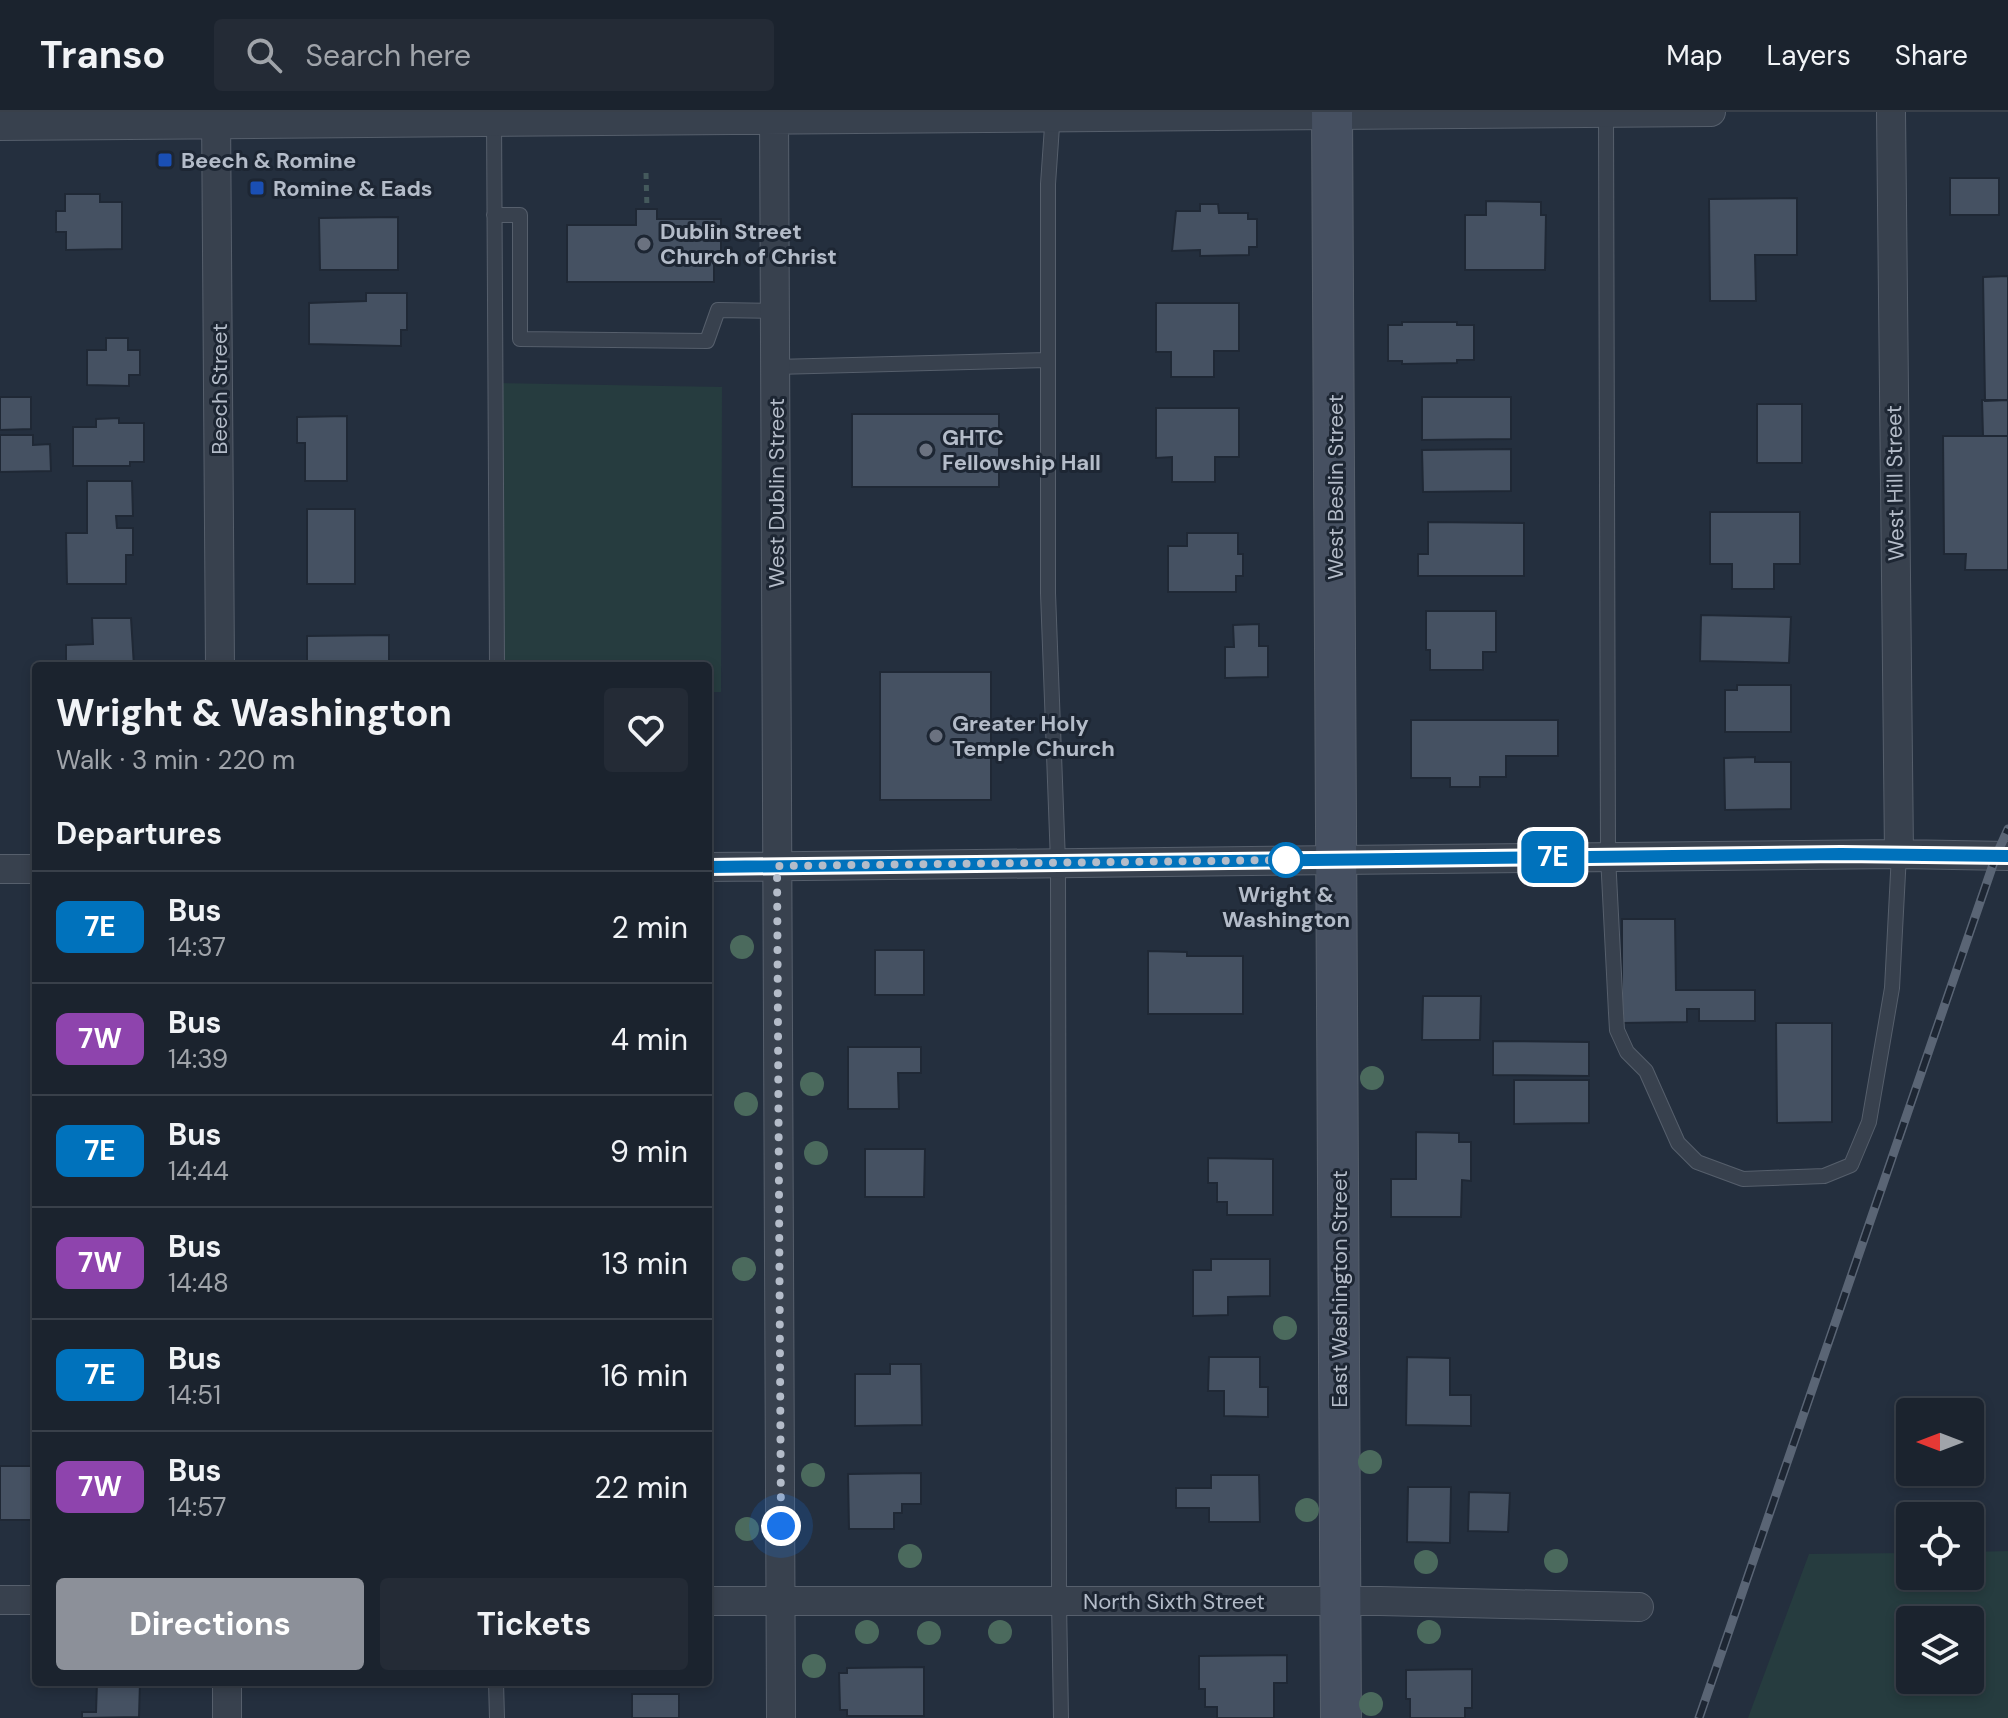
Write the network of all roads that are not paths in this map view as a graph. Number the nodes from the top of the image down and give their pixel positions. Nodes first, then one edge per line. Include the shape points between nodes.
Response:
1 (1606, 112) edge
2 (1711, 112) edge
3 (1891, 112) edge
4 (1332, 114) edge
5 (1053, 115) edge
6 (774, 116) edge
7 (494, 117) edge
8 (216, 118) edge
9 (0, 126) edge
10 (494, 215) junction
11 (776, 311) junction
12 (1048, 360) junction
13 (775, 367) junction
14 (220, 662) edge
15 (497, 662) edge
16 (1899, 854) junction
17 (1608, 856) junction
18 (2008, 856) edge
19 (1337, 859) junction
20 (1058, 862) junction
21 (777, 866) junction
22 (712, 867) edge
23 (0, 869) edge
24 (32, 869) edge
25 (0, 1600) edge
26 (32, 1600) edge
27 (712, 1601) edge
28 (779, 1601) junction
29 (1059, 1601) junction
30 (1341, 1601) junction
31 (1639, 1607) dead end
32 (227, 1686) edge
33 (496, 1686) edge
34 (227, 1718) edge
35 (497, 1718) edge
36 (781, 1718) edge
37 (1061, 1718) edge
38 (1341, 1718) edge

1 - 2 street
1 - 4 street
1 - 17 lane
3 - 16 street, West Hill Street
4 - 5 street
4 - 19 street, West Beslin Street
5 - 6 street
5 - 12 lane
6 - 7 street
6 - 11 street, West Dublin Street
7 - 8 street
7 - 10 lane
8 - 9 street
8 - 14 street, Beech Street
10 - 11 lane via 520,215 520,339 707,341 718,310
10 - 15 lane
11 - 13 street, West Dublin Street
12 - 13 lane
12 - 20 lane via 1048,593
13 - 21 street, West Dublin Street
16 - 17 street
16 - 17 lane via 1892,988 1869,1122 1851,1165 1824,1176 1743,1179 1697,1162 1678,1143 1646,1071 1627,1052 1617,1030
16 - 18 street
17 - 19 street
19 - 20 street
19 - 30 street, East Washington Street
20 - 21 street
20 - 29 lane
21 - 22 street
21 - 28 street, West Dublin Street
23 - 24 street
25 - 26 street
27 - 28 street, North Sixth Street
28 - 29 street, North Sixth Street
28 - 36 street, West Dublin Street
29 - 30 street, North Sixth Street
29 - 37 lane
30 - 31 street, North Sixth Street
30 - 38 street, East Washington Street
32 - 34 street
33 - 35 lane

